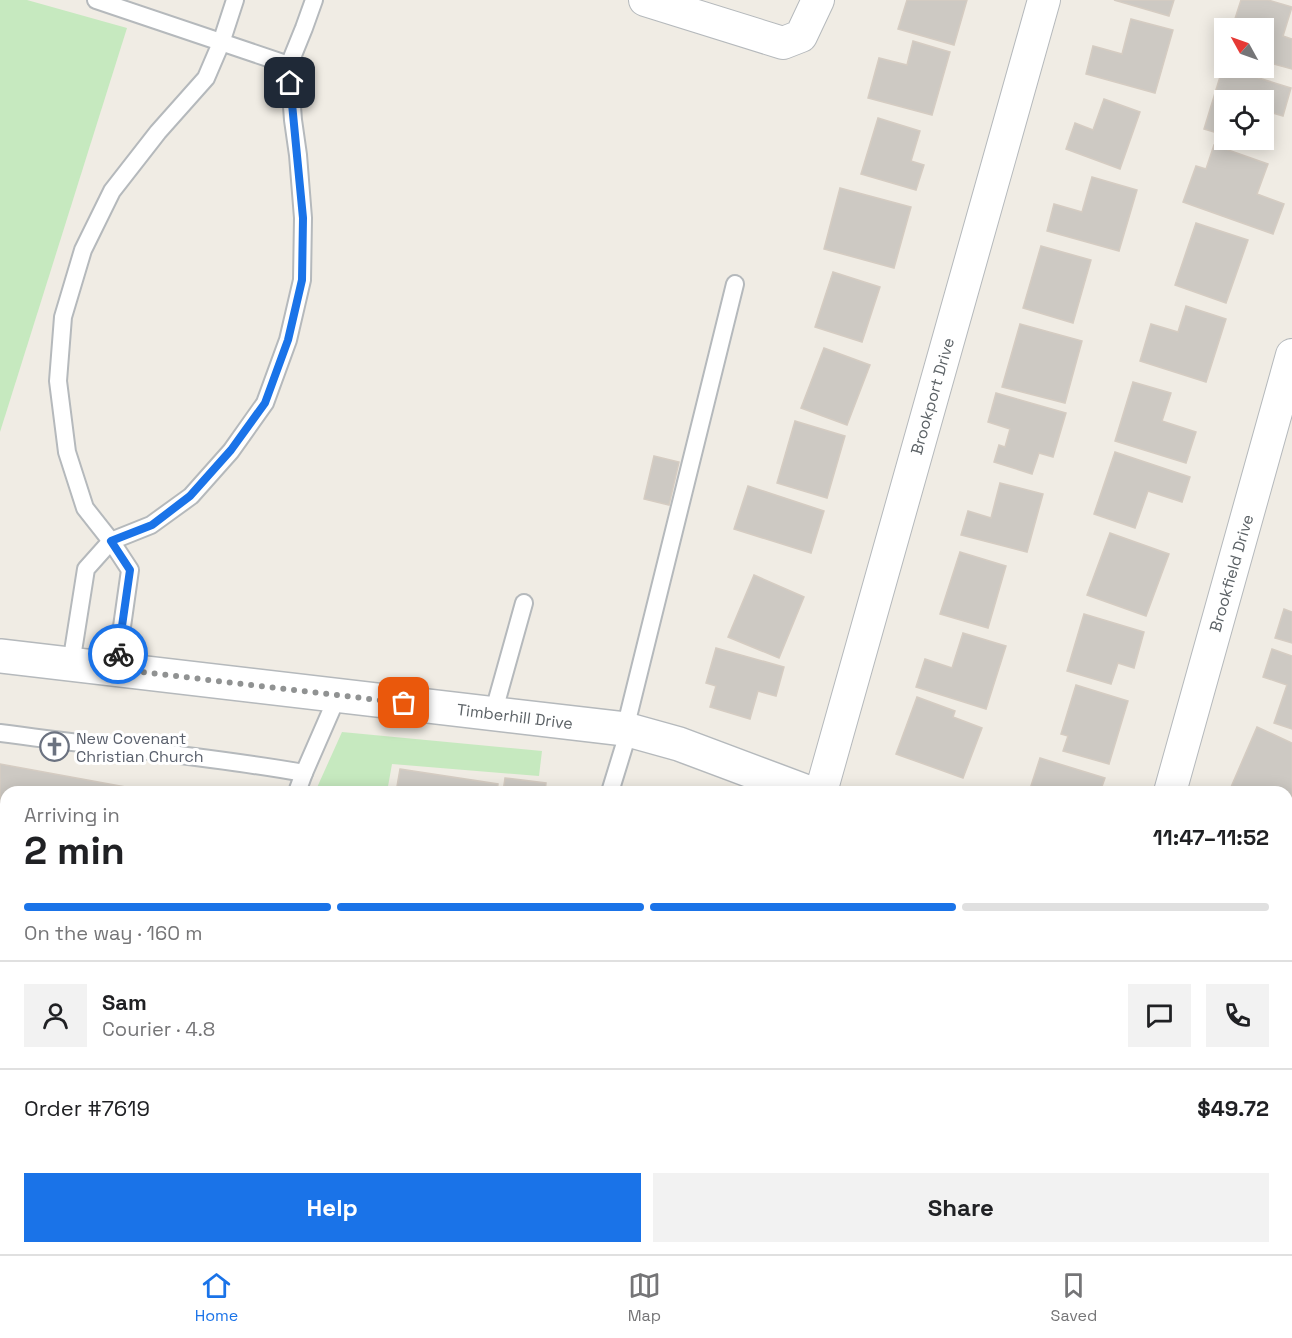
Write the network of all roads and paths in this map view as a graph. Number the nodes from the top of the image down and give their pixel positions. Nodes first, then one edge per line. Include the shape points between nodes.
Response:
1 (96, 0) edge
2 (235, 0) edge
3 (314, 0) edge
4 (645, 0) edge
5 (818, 0) edge
6 (1044, 0) edge
7 (221, 43) junction
8 (289, 65) junction
9 (735, 284) dead end
10 (1292, 355) edge
11 (111, 541) junction
12 (524, 603) dead end
13 (0, 656) edge
14 (72, 664) junction
15 (116, 669) junction
16 (338, 695) junction
17 (492, 714) junction
18 (627, 730) junction
19 (0, 733) edge
20 (304, 773) junction
21 (299, 786) edge
22 (612, 786) edge
23 (791, 786) edge
24 (823, 786) edge
25 (1172, 786) edge

1 - 7 lane
2 - 7 lane
3 - 8 lane
4 - 5 street via 783,43 801,36
6 - 24 street, Brookport Drive
7 - 8 lane
7 - 11 lane via 206,78 112,191 83,250 63,317 58,381 67,452 85,508
8 - 11 lane via 303,218 302,280 288,340 265,403 231,450 190,496 152,525
9 - 18 lane
10 - 25 street, Brookfield Drive
11 - 14 lane via 86,569
11 - 15 lane via 130,570
12 - 17 lane
13 - 14 street, Timberhill Drive
14 - 15 street, Timberhill Drive
15 - 16 street, Timberhill Drive
16 - 17 street, Timberhill Drive
16 - 20 lane
17 - 18 street, Timberhill Drive
18 - 22 lane
18 - 23 street, Timberhill Drive via 679,744
19 - 20 lane
20 - 21 lane

